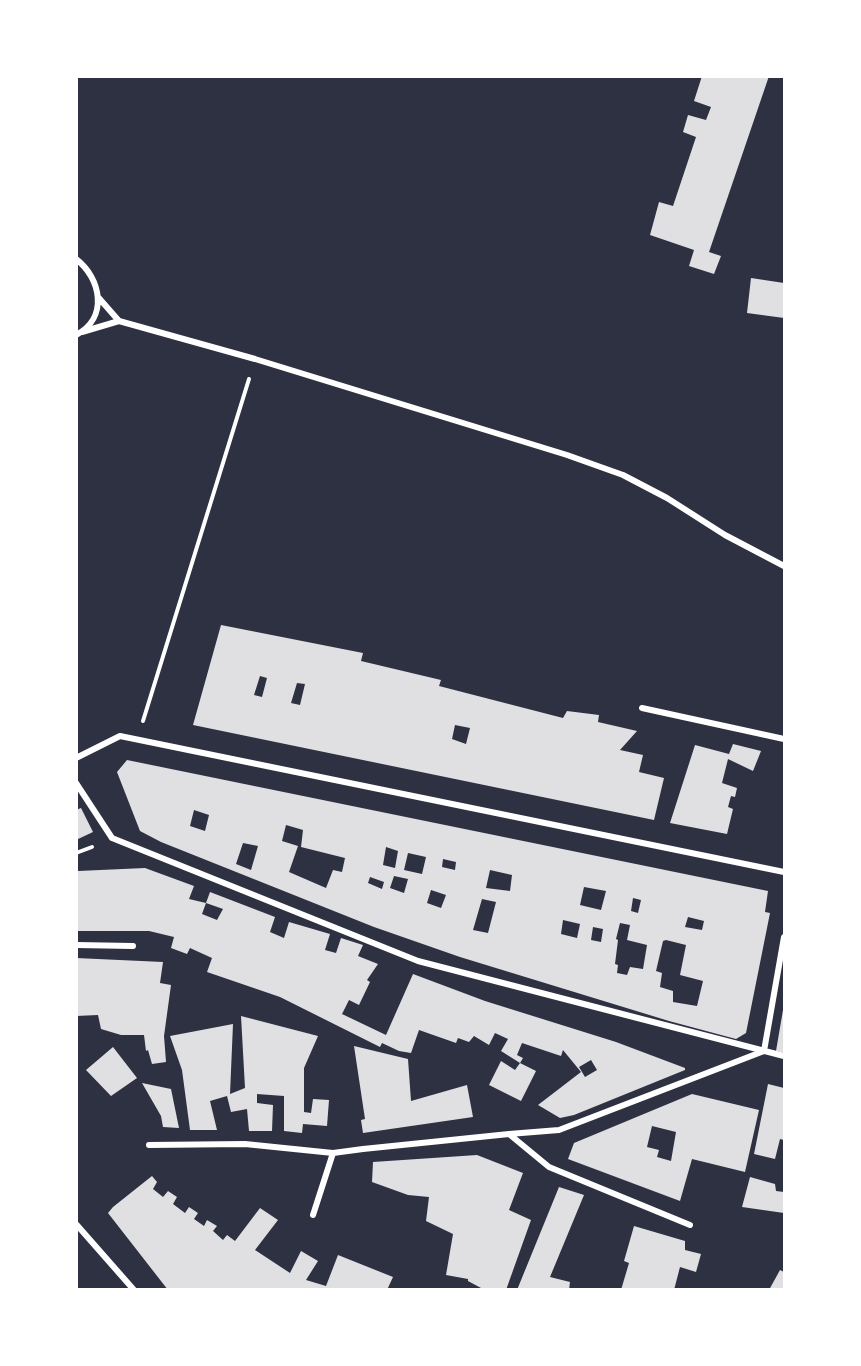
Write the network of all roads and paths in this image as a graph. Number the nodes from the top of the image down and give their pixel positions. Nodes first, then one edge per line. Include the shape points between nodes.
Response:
1 (76, 259) edge
2 (98, 297) junction
3 (119, 321) junction
4 (79, 334) edge
5 (255, 359) junction
6 (784, 566) edge
7 (642, 708) dead end
8 (137, 739) junction
9 (784, 739) edge
10 (76, 758) edge
11 (76, 783) edge
12 (784, 872) edge
13 (784, 937) edge
14 (76, 945) edge
15 (133, 946) dead end
16 (764, 1051) junction
17 (784, 1056) edge
18 (509, 1134) junction
19 (148, 1145) dead end
20 (333, 1153) junction
21 (313, 1215) dead end
22 (76, 1224) edge
23 (690, 1225) dead end
24 (134, 1290) edge

1 - 2 street via 94,279
2 - 3 street
2 - 4 street via 92,321
3 - 4 street
3 - 5 street
5 - 6 street via 623,475
5 - 8 path
7 - 9 street
8 - 10 street via 120,736
8 - 12 street
11 - 16 street via 112,838 417,961
13 - 16 street
14 - 15 street
16 - 17 street
16 - 18 street via 560,1130
18 - 20 street
18 - 23 street via 549,1167
19 - 20 street via 245,1144
20 - 21 street
22 - 24 street

